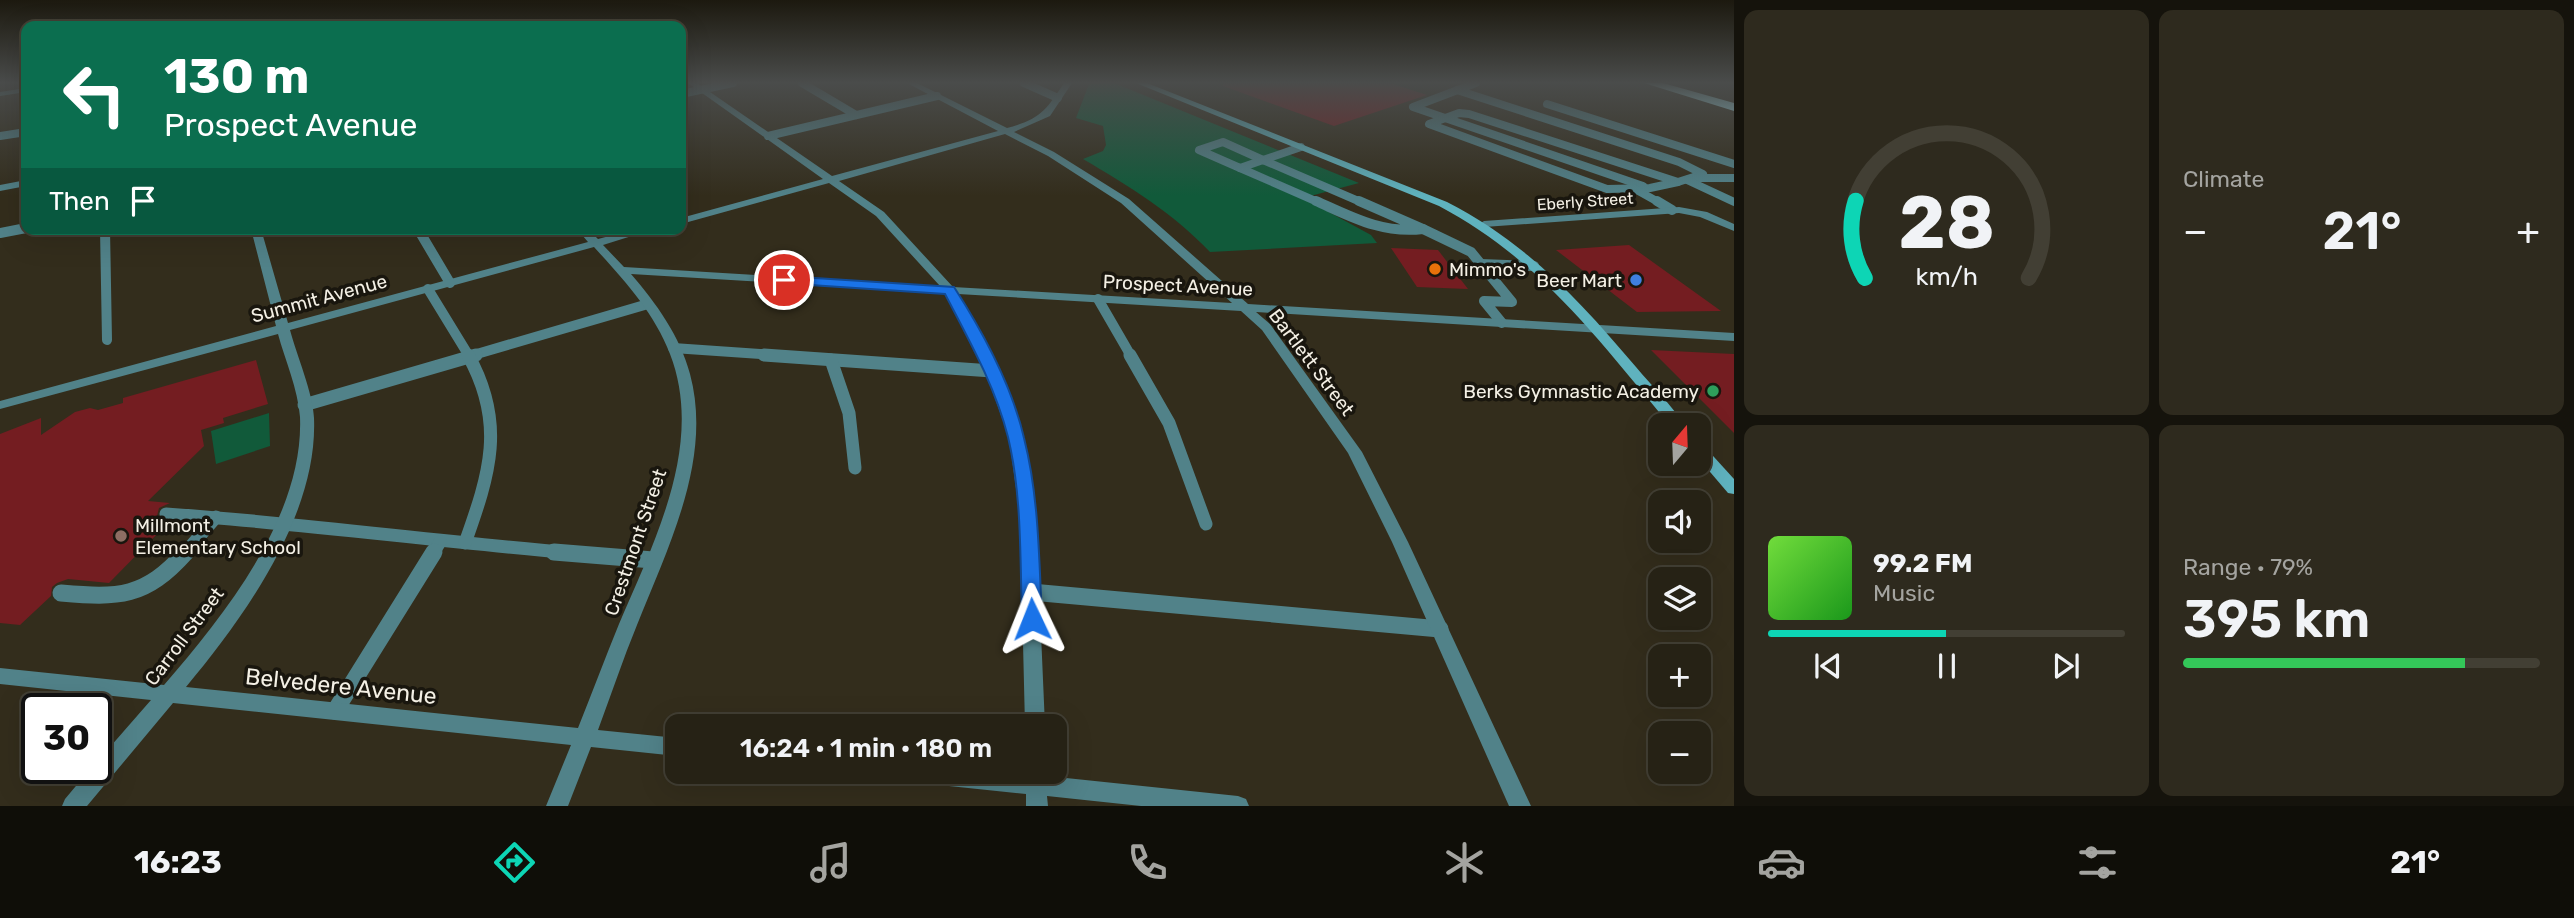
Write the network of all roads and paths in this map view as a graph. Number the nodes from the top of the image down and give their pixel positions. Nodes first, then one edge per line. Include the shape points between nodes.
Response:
1 (746, 121) edge
2 (832, 121) edge
3 (986, 121) edge
4 (1035, 121) edge
5 (1235, 121) edge
6 (1438, 121) edge
7 (1453, 121) edge
8 (1491, 121) edge
9 (1555, 121) edge
10 (1599, 121) edge
11 (1007, 131) junction
12 (21, 133) edge
13 (0, 136) edge
14 (768, 136) junction
15 (1301, 147) junction
16 (1263, 160) junction
17 (1734, 164) edge
18 (1239, 168) junction
19 (1734, 178) edge
20 (831, 180) junction
21 (1687, 180) junction
22 (21, 184) edge
23 (0, 188) edge
24 (1650, 188) junction
25 (1634, 189) junction
26 (1734, 204) edge
27 (1723, 207) dead end
28 (1672, 210) junction
29 (686, 220) edge
30 (1484, 224) junction
31 (1734, 228) edge
32 (21, 229) edge
33 (1423, 229) junction
34 (0, 233) edge
35 (105, 235) edge
36 (258, 235) edge
37 (422, 235) edge
38 (588, 235) edge
39 (626, 235) edge
40 (595, 243) junction
41 (1481, 264) junction
42 (1534, 266) junction
43 (619, 270) junction
44 (450, 283) junction
45 (428, 289) junction
46 (950, 290) junction
47 (1098, 299) junction
48 (648, 304) junction
49 (1243, 308) junction
50 (1502, 323) junction
51 (283, 328) junction
52 (1593, 329) junction
53 (1734, 338) edge
54 (107, 340) dead end
55 (673, 348) junction
56 (467, 358) junction
57 (831, 360) junction
58 (992, 371) junction
59 (0, 405) edge
60 (304, 405) junction
61 (1667, 413) edge
62 (1712, 464) edge
63 (855, 468) dead end
64 (1734, 489) edge
65 (166, 514) dead end
66 (216, 517) junction
67 (284, 522) junction
68 (1206, 524) dead end
69 (440, 542) junction
70 (465, 544) junction
71 (653, 560) junction
72 (1031, 592) junction
73 (61, 593) dead end
74 (1440, 629) junction
75 (0, 676) edge
76 (169, 694) junction
77 (335, 711) junction
78 (1035, 714) edge
79 (584, 738) junction
80 (665, 746) edge
81 (1006, 784) edge
82 (1037, 788) edge
83 (73, 806) edge
84 (557, 806) edge
85 (1238, 806) edge
86 (1520, 806) edge

1 - 14 street
2 - 14 lane
3 - 11 street, Bartlett Street
4 - 11 street
5 - 15 main road
6 - 25 lane via 1429,124 1607,189
7 - 24 lane
8 - 21 lane
9 - 21 lane via 1703,174
10 - 17 lane
11 - 20 street
11 - 49 street, Bartlett Street via 1125,201
12 - 13 lane
14 - 20 street
15 - 16 lane
15 - 30 main road
16 - 18 lane
16 - 18 lane via 1223,142 1199,150
16 - 33 lane
18 - 33 lane via 1374,227 1399,232
19 - 21 lane
20 - 29 street
20 - 46 street via 880,214
21 - 24 lane
21 - 26 lane
22 - 23 street
24 - 25 lane
25 - 28 lane
26 - 27 lane
28 - 30 street, Eberly Street
28 - 31 street, Eberly Street
30 - 42 main road
32 - 34 lane
33 - 41 lane via 1471,252
35 - 54 lane
36 - 51 street, Carroll Street
37 - 44 lane
38 - 40 street, Crestmont Street
39 - 40 street, Summit Avenue
40 - 43 street, Crestmont Street
40 - 44 street, Summit Avenue
41 - 42 lane
41 - 50 lane via 1512,302 1484,301
42 - 52 main road
43 - 46 street, Prospect Avenue
43 - 48 street, Crestmont Street
44 - 45 street, Summit Avenue
45 - 51 street, Summit Avenue
45 - 56 lane
46 - 47 street, Prospect Avenue
46 - 58 street
47 - 49 street, Prospect Avenue
47 - 68 lane via 1169,423
48 - 55 street, Crestmont Street
48 - 56 lane
49 - 50 street, Prospect Avenue
49 - 74 street, Bartlett Street via 1266,327 1355,452
50 - 52 street, Prospect Avenue
51 - 59 street, Summit Avenue
51 - 60 street, Carroll Street
52 - 53 street, Prospect Avenue
52 - 61 main road
55 - 57 lane
55 - 71 street, Crestmont Street via 689,411 687,448 681,480
56 - 60 lane
56 - 70 lane via 488,394 490,423 489,460
57 - 58 lane
57 - 63 lane via 849,413
58 - 72 street via 1016,437 1026,490
60 - 67 street, Carroll Street via 304,463
62 - 64 main road
65 - 66 lane
66 - 67 lane
66 - 73 lane via 150,585 112,597
67 - 69 lane
67 - 76 street, Carroll Street via 237,602
69 - 70 lane
69 - 77 lane
70 - 71 lane
71 - 79 street, Crestmont Street
72 - 74 lane
72 - 78 street
74 - 86 street, Bartlett Street
75 - 76 street, Belvedere Avenue
76 - 77 street, Belvedere Avenue
76 - 83 street, Carroll Street
77 - 79 street, Belvedere Avenue
79 - 80 street, Belvedere Avenue
79 - 84 street, Crestmont Street
81 - 82 street
82 - 85 street

